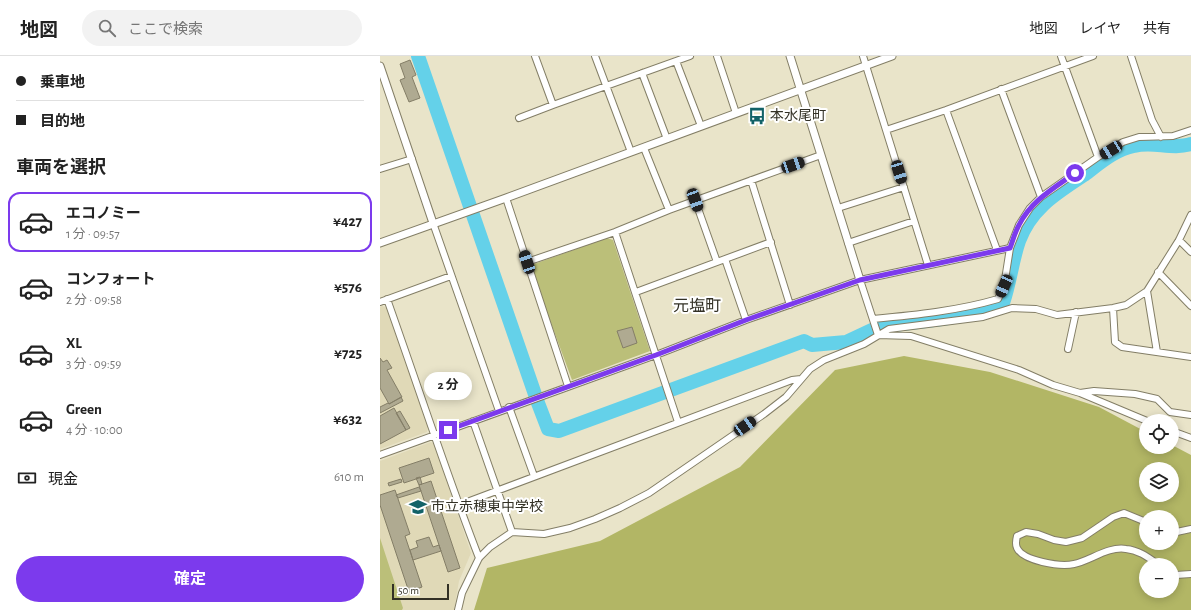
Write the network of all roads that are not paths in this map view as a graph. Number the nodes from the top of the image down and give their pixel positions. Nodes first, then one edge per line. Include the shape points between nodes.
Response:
1 (535, 56) edge
2 (595, 56) edge
3 (690, 56) edge
4 (717, 56) edge
5 (790, 56) edge
6 (862, 56) edge
7 (892, 56) edge
8 (1061, 56) edge
9 (1093, 56) edge
10 (1131, 56) edge
11 (676, 61) junction
12 (866, 65) junction
13 (380, 66) edge
14 (1065, 67) junction
15 (642, 73) junction
16 (605, 86) junction
17 (1001, 89) junction
18 (800, 90) junction
19 (553, 105) junction
20 (946, 110) junction
21 (736, 113) junction
22 (519, 118) dead end
23 (701, 126) junction
24 (886, 130) junction
25 (1191, 130) edge
26 (1161, 137) junction
27 (667, 139) junction
28 (644, 148) junction
29 (630, 152) junction
30 (821, 155) junction
31 (1098, 157) junction
32 (412, 158) junction
33 (380, 169) edge
34 (752, 180) junction
35 (904, 187) junction
36 (506, 198) junction
37 (1041, 198) junction
38 (695, 200) junction
39 (838, 208) junction
40 (669, 210) junction
41 (1191, 215) edge
42 (914, 221) junction
43 (433, 223) junction
44 (614, 232) junction
45 (1179, 240) junction
46 (771, 242) junction
47 (848, 242) junction
48 (380, 243) edge
49 (1010, 248) junction
50 (997, 250) junction
51 (1191, 252) edge
52 (725, 259) junction
53 (527, 262) junction
54 (718, 262) junction
55 (928, 265) junction
56 (1158, 272) junction
57 (451, 276) junction
58 (860, 280) junction
59 (1147, 291) junction
60 (636, 292) junction
61 (387, 299) junction
62 (380, 302) edge
63 (790, 304) junction
64 (1191, 306) edge
65 (1113, 308) junction
66 (1076, 312) junction
67 (873, 319) junction
68 (746, 320) junction
69 (878, 336) junction
70 (1068, 349) dead end
71 (1157, 352) junction
72 (656, 355) junction
73 (1191, 357) edge
74 (801, 378) junction
75 (568, 386) junction
76 (1080, 393) junction
77 (509, 407) junction
78 (498, 411) junction
79 (1191, 415) edge
80 (1139, 418) edge
81 (473, 421) junction
82 (678, 422) junction
83 (435, 434) junction
84 (1179, 434) edge
85 (1191, 438) edge
86 (380, 455) edge
87 (534, 476) junction
88 (498, 490) junction
89 (459, 505) junction
90 (1139, 519) edge
91 (1191, 529) edge
92 (512, 532) junction
93 (1179, 532) edge
94 (479, 558) junction
95 (1149, 558) edge
96 (1191, 574) edge
97 (1179, 575) edge
98 (458, 610) edge

1 - 19 street
2 - 16 street
3 - 11 street
4 - 21 street
5 - 18 street
6 - 12 street
7 - 12 street
8 - 14 street
9 - 14 street
10 - 26 street via 1152,120
11 - 15 street
11 - 23 street
12 - 18 street
12 - 24 street
13 - 32 street
14 - 17 street
14 - 31 street
15 - 16 street
15 - 27 street
16 - 19 street
16 - 29 street
17 - 20 street
17 - 37 street
18 - 21 street
18 - 30 street
19 - 22 street
20 - 24 street
20 - 50 street
21 - 23 street
23 - 27 street
24 - 35 street
25 - 26 street
26 - 31 street via 1139,137 1123,142
27 - 28 street
28 - 29 street
28 - 40 street
29 - 36 street
30 - 34 street
30 - 39 street
31 - 37 street
32 - 33 street
32 - 43 street
34 - 38 street
34 - 46 street
35 - 39 street
35 - 42 street
36 - 43 street
36 - 53 street
37 - 49 street via 1030,208 1019,225
38 - 40 street
38 - 54 street
39 - 47 street
40 - 44 street
41 - 45 street
42 - 47 street
42 - 55 street
43 - 48 street
43 - 57 street
44 - 53 street
44 - 60 street
45 - 51 street
45 - 56 street
46 - 52 street
46 - 63 street
47 - 58 street
49 - 50 street
49 - 67 street via 1004,286 998,299 930,314
50 - 55 street
52 - 54 street
52 - 68 street
53 - 75 street
54 - 60 street
55 - 58 street
56 - 59 street
56 - 64 street
57 - 61 street
57 - 78 street
58 - 63 street
58 - 67 street
59 - 65 street via 1126,305
59 - 71 street
60 - 72 street
61 - 62 street
61 - 83 street
63 - 68 street
65 - 66 street
65 - 71 street via 1115,342 1122,347
66 - 69 street via 1057,315 1036,309 1012,308 983,317 889,329
66 - 70 street
67 - 69 street
68 - 72 street
69 - 74 street via 824,360
69 - 76 street via 910,336 1019,370 1053,385
71 - 73 street
72 - 75 street
72 - 82 street
74 - 82 street
74 - 92 street via 786,397 764,414 643,496 595,519 562,530 544,534
75 - 77 street
76 - 79 street via 1094,391 1135,394 1157,399 1170,412
76 - 80 street
77 - 78 street
77 - 87 street
78 - 81 street
81 - 83 street
81 - 88 street
82 - 87 street
83 - 86 street
83 - 89 street
84 - 85 street
87 - 88 street
88 - 89 street
88 - 92 street
89 - 94 street
90 - 95 street via 1124,513 1113,517 1082,538 1066,542 1026,532 1017,536 1016,548 1022,555 1056,564 1074,564 1111,550 1126,548
91 - 93 street
92 - 94 street
94 - 98 street via 462,593
96 - 97 street

